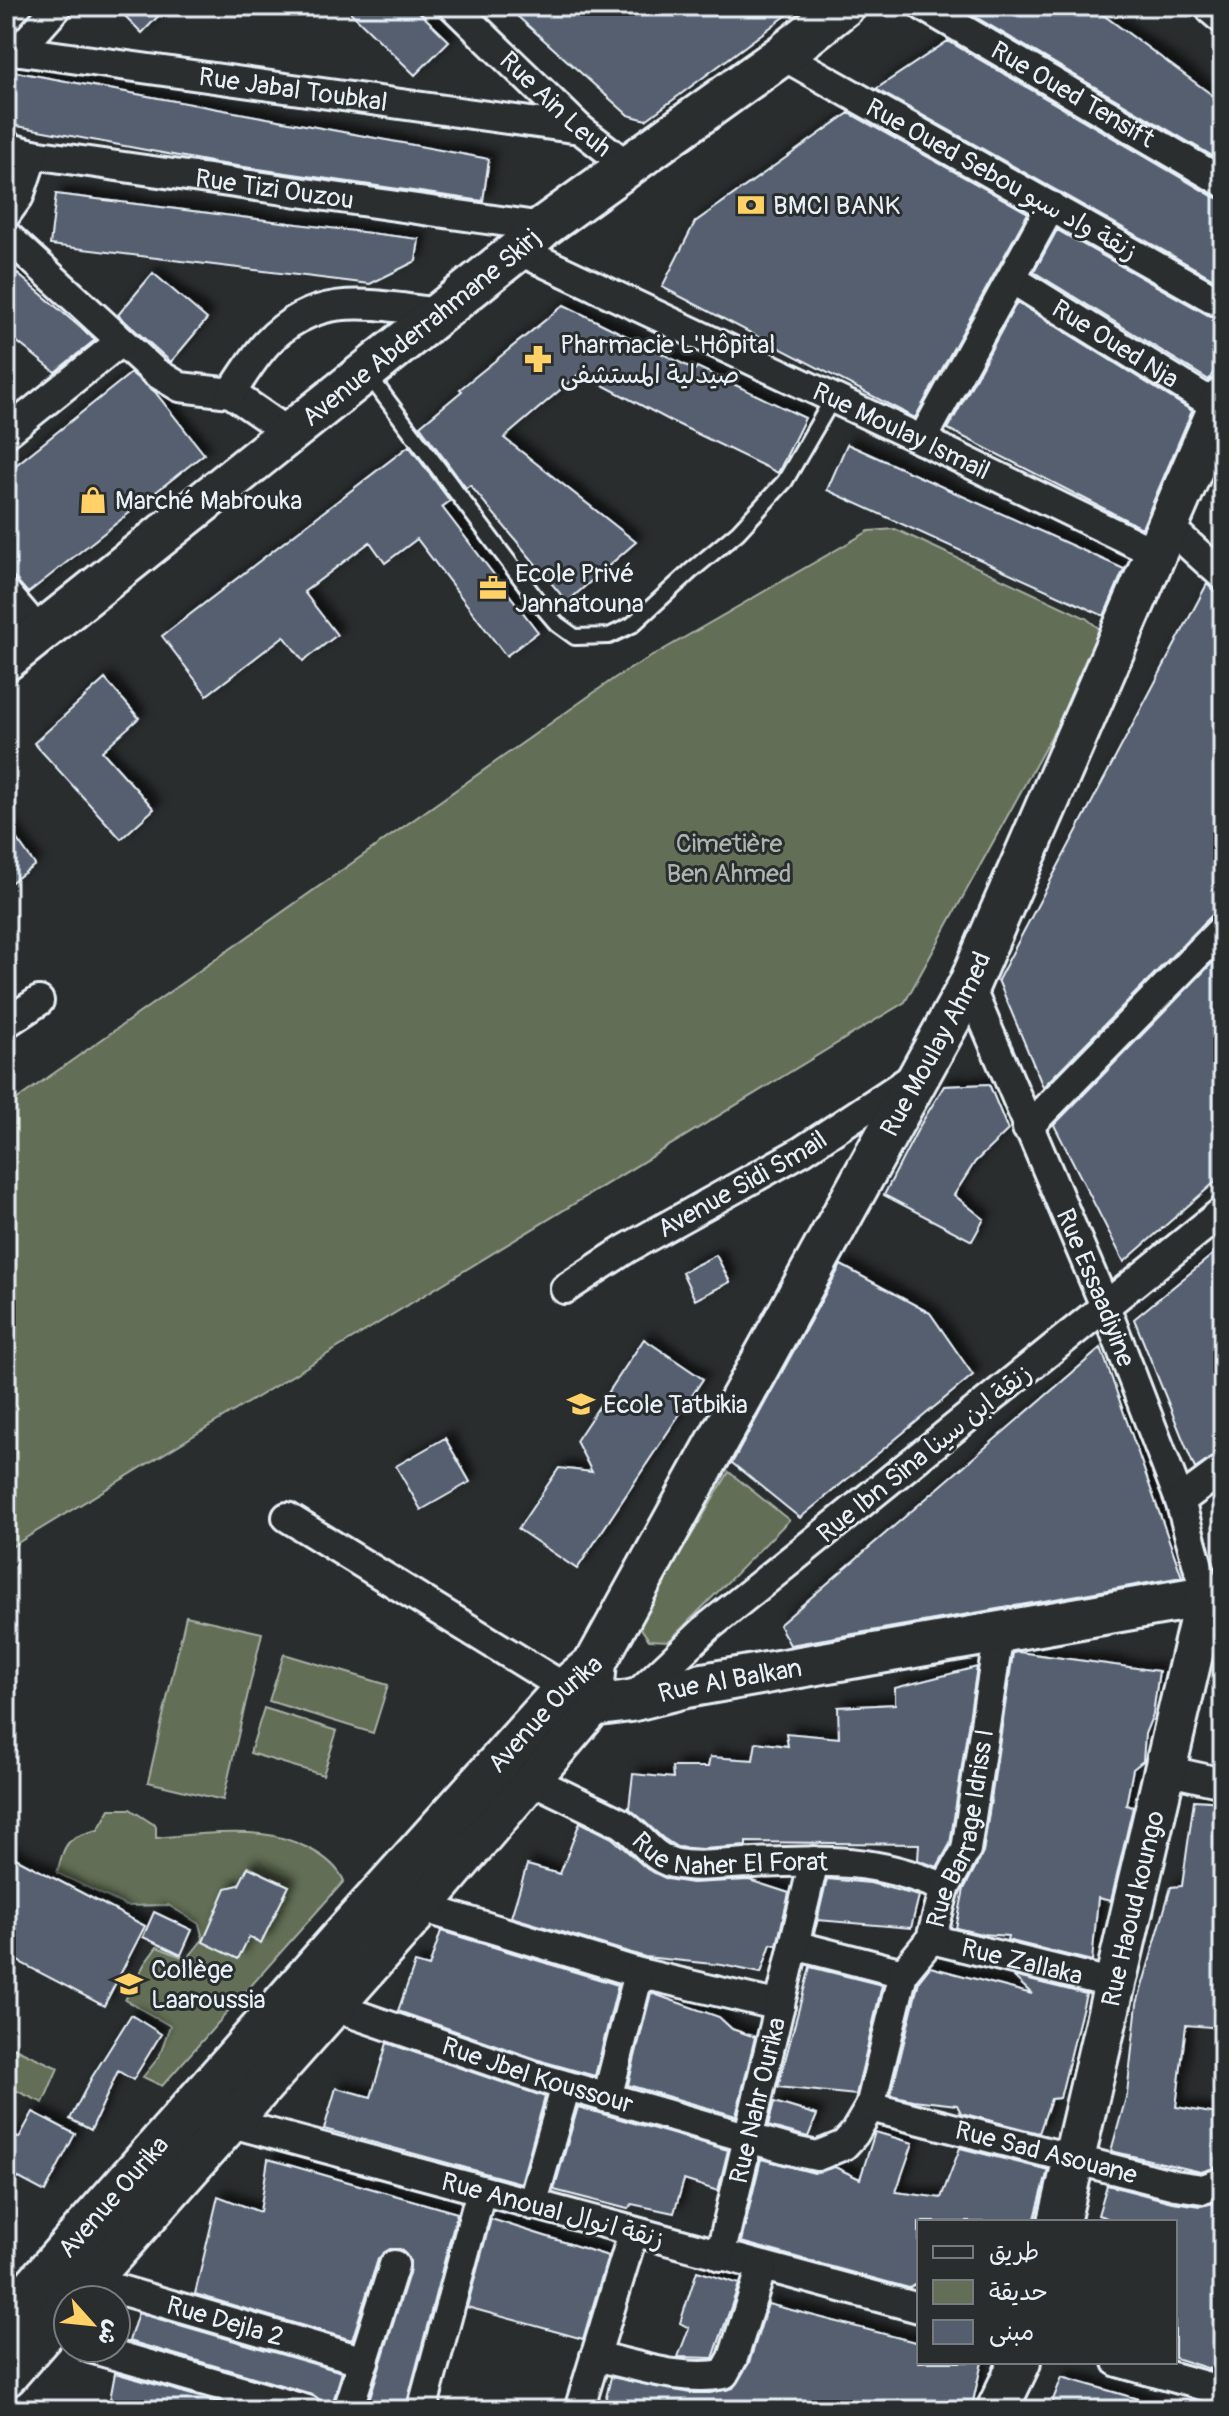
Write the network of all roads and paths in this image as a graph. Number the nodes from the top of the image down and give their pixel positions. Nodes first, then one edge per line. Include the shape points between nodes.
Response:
1 (58, 6) edge
2 (453, 6) edge
3 (844, 6) edge
4 (923, 6) edge
5 (1216, 6) edge
6 (1223, 12) edge
7 (12, 50) edge
8 (782, 55) junction
9 (580, 129) junction
10 (20, 151) edge
11 (628, 166) junction
12 (1223, 182) edge
13 (1051, 206) junction
14 (6, 214) edge
15 (6, 235) edge
16 (530, 238) junction
17 (1012, 279) junction
18 (1223, 304) edge
19 (439, 313) junction
20 (120, 342) junction
21 (366, 372) junction
22 (231, 393) junction
23 (833, 398) junction
24 (1221, 403) edge
25 (6, 433) edge
26 (289, 433) junction
27 (922, 440) junction
28 (1161, 539) junction
29 (1223, 576) edge
30 (6, 593) edge
31 (40, 633) junction
32 (6, 660) edge
33 (1223, 928) edge
34 (969, 985) junction
35 (39, 1001) dead end
36 (6, 1023) edge
37 (918, 1075) junction
38 (1027, 1128) junction
39 (1223, 1211) edge
40 (565, 1289) dead end
41 (1105, 1306) junction
42 (1223, 1469) edge
43 (1180, 1501) junction
44 (287, 1517) dead end
45 (1214, 1594) edge
46 (999, 1633) junction
47 (596, 1662) joint
48 (596, 1698) junction
49 (1165, 1770) junction
50 (530, 1779) junction
51 (1223, 1783) edge
52 (814, 1861) junction
53 (945, 1888) junction
54 (421, 1907) junction
55 (931, 1939) junction
56 (794, 1945) junction
57 (639, 1973) junction
58 (903, 1973) junction
59 (1115, 1984) junction
60 (331, 2006) junction
61 (780, 2006) junction
62 (566, 2086) junction
63 (607, 2098) junction
64 (870, 2107) junction
65 (186, 2113) junction
66 (230, 2121) junction
67 (748, 2138) junction
68 (1074, 2158) junction
69 (1223, 2182) edge
70 (481, 2191) junction
71 (532, 2205) junction
72 (1059, 2220) edge
73 (633, 2233) junction
74 (720, 2256) junction
75 (394, 2265) dead end
76 (762, 2267) junction
77 (86, 2284) edge
78 (917, 2307) edge
79 (132, 2308) edge
80 (6, 2318) edge
81 (52, 2340) edge
82 (595, 2356) junction
83 (132, 2360) edge
84 (364, 2361) junction
85 (1019, 2364) edge
86 (1125, 2364) edge
87 (6, 2376) edge
88 (1223, 2391) edge
89 (307, 2410) edge
90 (348, 2410) edge
91 (422, 2410) edge
92 (579, 2410) edge
93 (997, 2410) edge

1 - 7 street
2 - 9 street, Rue Ain Leuh
3 - 8 street, Avenue Abderrahmane Skirj
4 - 12 street, Rue Oued Tensift
5 - 6 street
7 - 9 street, Rue Jabal Toubkal
8 - 11 street, Avenue Abderrahmane Skirj
8 - 13 street, Rue Oued Sebou زنقة واد سبو
9 - 11 street, Rue Ain Leuh
10 - 14 street via 19,196
10 - 16 street, Rue Tizi Ouzou
11 - 16 street, Avenue Abderrahmane Skirj
13 - 17 street
13 - 18 street, Rue Oued Sebou زنقة واد سبو
15 - 20 street
16 - 19 street, Avenue Abderrahmane Skirj
16 - 23 street, Rue Moulay Ismail
17 - 24 street, Rue Oued Nja
17 - 27 street
19 - 21 street, Avenue Abderrahmane Skirj
19 - 22 street via 338,304 297,317 266,344
20 - 22 street via 180,387
20 - 25 street
21 - 23 lane via 540,604 575,637 589,639 632,625 738,532 785,481
21 - 26 street, Avenue Abderrahmane Skirj
22 - 26 street
23 - 27 street, Rue Moulay Ismail
24 - 28 street, Rue Moulay Ahmed
26 - 31 street, Avenue Abderrahmane Skirj
27 - 28 street, Rue Moulay Ismail
28 - 29 street, Rue Moulay Ismail
28 - 34 street, Rue Moulay Ahmed
30 - 31 street
31 - 32 street, Avenue Abderrahmane Skirj
33 - 38 street
34 - 37 street, Rue Moulay Ahmed
34 - 38 street, Rue Essaadiyine
35 - 36 street
37 - 40 street, Avenue Sidi Smail via 802,1151
37 - 47 street, Rue Moulay Ahmed
38 - 41 street, Rue Essaadiyine
39 - 41 street, Rue Ibn Sina زنقة ابن سينا
41 - 43 street, Rue Essaadiyine
41 - 48 street, Rue Ibn Sina زنقة ابن سينا via 708,1627
42 - 43 street
43 - 45 street, Rue Essaadiyine
44 - 48 street
45 - 46 street, Rue Al Balkan
45 - 49 street, Rue Haoud koungo
46 - 48 street, Rue Al Balkan
46 - 53 street, Rue Barrage Idriss I via 969,1838
47 - 48 street, Avenue Ourika
48 - 50 street, Avenue Ourika
48 - 65 street, Avenue Ourika
49 - 51 street
49 - 59 street, Rue Haoud koungo
50 - 52 street, Rue Naher El Forat via 621,1823 673,1863
50 - 54 street, Avenue Ourika
52 - 53 street, Rue Naher El Forat via 871,1864 909,1872
52 - 56 street, Rue Nahr Ourika
53 - 55 street, Rue Barrage Idriss I
54 - 57 street
54 - 60 street, Avenue Ourika
55 - 58 street, Rue Barrage Idriss I
55 - 59 street, Rue Zallaka
56 - 58 street
56 - 61 street, Rue Nahr Ourika
57 - 61 street
57 - 63 street
58 - 64 street, Rue Barrage Idriss I
59 - 68 street, Rue Haoud koungo
60 - 62 street, Rue Jbel Koussour
60 - 66 street, Avenue Ourika
61 - 67 street, Rue Nahr Ourika
62 - 63 street, Rue Jbel Koussour
62 - 71 street
63 - 67 street, Rue Jbel Koussour
64 - 67 street, Rue Jbel Koussour via 844,2145 817,2156
64 - 68 street, Rue Sad Asouane
65 - 66 street, Rue Anoual زنقة انوال
65 - 80 street, Avenue Ourika
66 - 70 street, Rue Anoual زنقة انوال
66 - 77 street, Avenue Ourika
67 - 74 street, Rue Nahr Ourika
68 - 69 street, Rue Sad Asouane via 1175,2185 1203,2189
68 - 72 street, Rue Haoud koungo
70 - 71 street, Rue Anoual زنقة انوال
70 - 91 street
71 - 73 street, Rue Anoual زنقة انوال
73 - 74 street, Rue Anoual زنقة انوال
73 - 82 street
74 - 76 street, Rue Anoual زنقة انوال
75 - 84 street
76 - 78 street, Rue Anoual زنقة انوال
76 - 82 street via 724,2374 675,2374
79 - 84 street, Rue Dejla 2
81 - 87 street, Avenue Ourika
82 - 92 street
83 - 89 street
84 - 90 street
85 - 93 street
86 - 88 street

